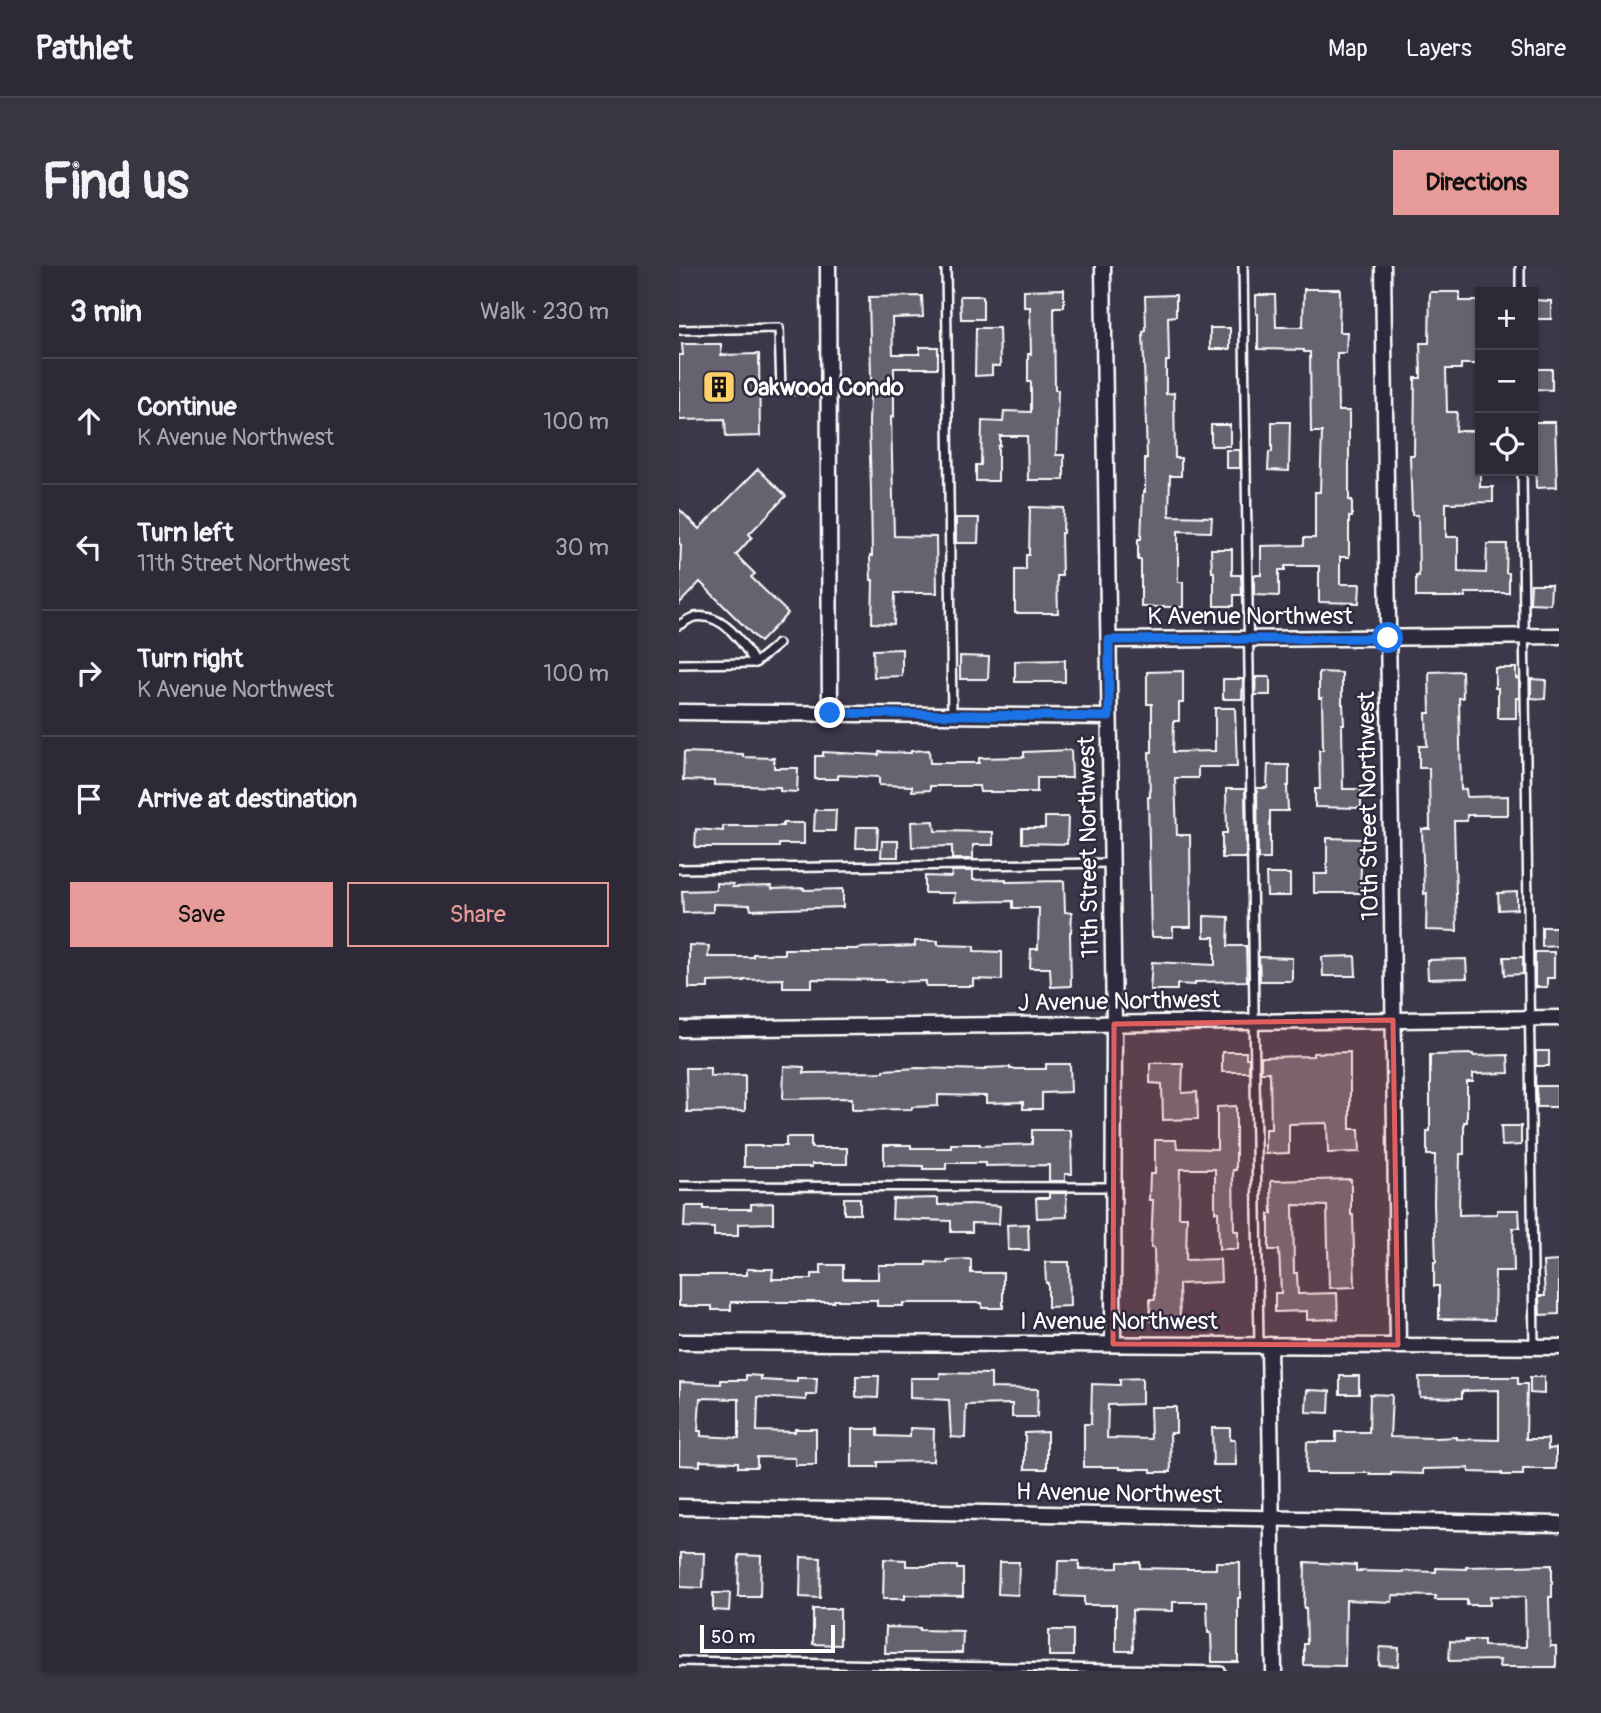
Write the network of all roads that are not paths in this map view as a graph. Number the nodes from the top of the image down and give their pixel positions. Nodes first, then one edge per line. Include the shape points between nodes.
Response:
1 (828, 266) edge
2 (946, 266) edge
3 (1103, 266) edge
4 (1243, 266) edge
5 (1383, 266) edge
6 (1520, 266) edge
7 (1520, 287) edge
8 (679, 330) edge
9 (828, 390) junction
10 (1522, 476) edge
11 (679, 625) edge
12 (1525, 636) junction
13 (1559, 636) edge
14 (1388, 638) junction
15 (1248, 639) junction
16 (1109, 640) junction
17 (778, 643) dead end
18 (755, 663) junction
19 (679, 664) edge
20 (679, 712) edge
21 (830, 713) junction
22 (952, 715) junction
23 (1109, 717) junction
24 (1111, 863) junction
25 (679, 869) edge
26 (1559, 1018) edge
27 (1530, 1019) junction
28 (1393, 1020) junction
29 (1254, 1022) junction
30 (1114, 1024) junction
31 (679, 1029) edge
32 (679, 1185) edge
33 (1114, 1187) junction
34 (679, 1342) edge
35 (1113, 1344) junction
36 (1264, 1345) junction
37 (1398, 1346) junction
38 (1534, 1346) junction
39 (1559, 1346) edge
40 (679, 1507) edge
41 (1271, 1518) junction
42 (1559, 1524) edge
43 (679, 1661) edge
44 (1220, 1671) edge
45 (1274, 1671) edge

1 - 9 street
2 - 22 lane
3 - 16 street, 11th Street Northwest
4 - 15 lane
5 - 14 street, 10th Street Northwest
6 - 7 lane
8 - 9 lane via 779,328 781,390
9 - 21 street
10 - 12 lane
11 - 18 lane via 694,617 713,619 743,643
12 - 13 street, K Avenue Northwest
12 - 14 street, K Avenue Northwest
12 - 27 lane
14 - 15 street, K Avenue Northwest
14 - 28 street, 10th Street Northwest
15 - 16 street, K Avenue Northwest
15 - 29 lane
16 - 23 street, 11th Street Northwest
17 - 18 lane
18 - 19 lane
20 - 21 street
21 - 22 street
22 - 23 street
23 - 24 street, 11th Street Northwest
24 - 25 lane
24 - 30 street, 11th Street Northwest
26 - 27 street, J Avenue Northwest
27 - 28 street, J Avenue Northwest
27 - 38 lane
28 - 29 street, J Avenue Northwest
28 - 37 street, 10th Street Northwest
29 - 30 street, J Avenue Northwest
29 - 36 lane
30 - 31 street, J Avenue Northwest
30 - 33 street, 11th Street Northwest
32 - 33 lane
33 - 35 street, 11th Street Northwest
34 - 35 street, I Avenue Northwest
35 - 36 street, I Avenue Northwest
36 - 37 street, I Avenue Northwest
36 - 41 street
37 - 38 street, I Avenue Northwest
38 - 39 street, I Avenue Northwest
40 - 41 street, H Avenue Northwest
41 - 42 street, H Avenue Northwest
41 - 45 street
43 - 44 lane

